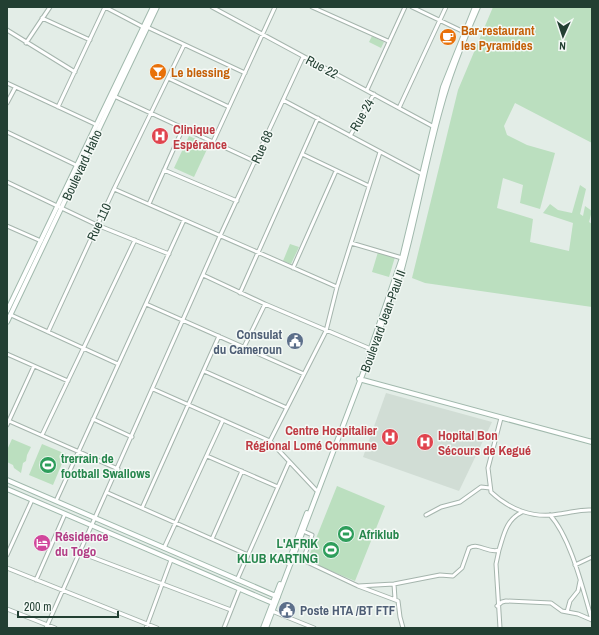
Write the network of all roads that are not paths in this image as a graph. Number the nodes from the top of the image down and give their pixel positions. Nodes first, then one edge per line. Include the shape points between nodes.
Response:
1 (50, 7) edge
2 (105, 7) edge
3 (153, 7) edge
4 (157, 7) edge
5 (212, 7) edge
6 (275, 7) edge
7 (312, 7) edge
8 (405, 7) edge
9 (412, 7) edge
10 (446, 7) edge
11 (474, 7) edge
12 (478, 7) edge
13 (42, 18) junction
14 (441, 20) junction
15 (145, 27) junction
16 (7, 30) edge
17 (464, 32) junction
18 (263, 35) junction
19 (90, 40) junction
20 (388, 41) junction
21 (26, 43) junction
22 (184, 45) junction
23 (304, 57) junction
24 (75, 72) junction
25 (245, 73) junction
26 (168, 78) junction
27 (7, 83) edge
28 (15, 88) junction
29 (367, 90) junction
30 (374, 94) junction
31 (113, 96) junction
32 (283, 100) junction
33 (7, 102) edge
34 (58, 107) junction
35 (229, 107) junction
36 (400, 108) junction
37 (151, 113) junction
38 (318, 118) junction
39 (97, 125) junction
40 (434, 127) junction
41 (183, 128) junction
42 (7, 132) edge
43 (350, 136) junction
44 (213, 142) junction
45 (380, 152) junction
46 (302, 154) junction
47 (256, 162) junction
48 (78, 166) junction
49 (164, 170) junction
50 (336, 171) junction
51 (422, 174) junction
52 (7, 182) edge
53 (369, 186) junction
54 (114, 189) junction
55 (237, 202) junction
56 (149, 204) junction
57 (60, 206) junction
58 (184, 220) junction
59 (97, 225) junction
60 (7, 226) edge
61 (220, 236) junction
62 (135, 240) junction
63 (41, 241) junction
64 (350, 243) junction
65 (258, 253) junction
66 (169, 254) junction
67 (402, 258) junction
68 (292, 268) junction
69 (203, 275) junction
70 (337, 287) junction
71 (240, 293) junction
72 (146, 304) junction
73 (265, 304) junction
74 (7, 311) edge
75 (11, 315) junction
76 (184, 320) junction
77 (7, 322) edge
78 (326, 331) junction
79 (48, 332) junction
80 (219, 336) junction
81 (244, 347) junction
82 (83, 348) junction
83 (371, 350) junction
84 (7, 354) edge
85 (118, 364) junction
86 (34, 366) junction
87 (204, 371) junction
88 (304, 374) junction
89 (360, 379) junction
90 (68, 381) junction
91 (153, 389) junction
92 (189, 405) junction
93 (287, 408) junction
94 (501, 418) junction
95 (93, 419) junction
96 (223, 420) junction
97 (9, 421) junction
98 (7, 425) edge
99 (42, 435) junction
100 (132, 437) junction
101 (270, 441) junction
102 (592, 442) edge
103 (79, 452) junction
104 (207, 456) junction
105 (289, 462) junction
106 (118, 469) junction
107 (242, 471) junction
108 (7, 480) edge
109 (278, 487) junction
110 (490, 488) junction
111 (7, 489) edge
112 (316, 490) junction
113 (108, 493) junction
114 (32, 500) junction
115 (56, 501) junction
116 (142, 508) junction
117 (513, 508) junction
118 (592, 510) edge
119 (522, 512) junction
120 (66, 514) junction
121 (426, 515) dead end
122 (550, 515) junction
123 (514, 516) junction
124 (96, 518) junction
125 (176, 524) junction
126 (92, 526) junction
127 (304, 531) junction
128 (212, 540) junction
129 (164, 548) junction
130 (499, 550) junction
131 (81, 553) junction
132 (7, 555) edge
133 (248, 555) junction
134 (592, 557) edge
135 (171, 560) junction
136 (574, 565) junction
137 (7, 568) edge
138 (36, 580) junction
139 (237, 580) junction
140 (580, 581) junction
141 (162, 583) junction
142 (394, 584) junction
143 (358, 586) junction
144 (239, 590) junction
145 (63, 591) junction
146 (277, 597) junction
147 (395, 599) junction
148 (274, 604) junction
149 (497, 606) junction
150 (7, 609) edge
151 (231, 610) junction
152 (272, 610) junction
153 (567, 612) junction
154 (592, 620) edge
155 (147, 624) junction
156 (47, 627) edge
157 (55, 628) edge
158 (146, 628) edge
159 (157, 628) edge
160 (224, 628) edge
161 (263, 628) edge
162 (266, 628) edge
163 (314, 628) edge
164 (404, 628) edge
165 (500, 628) edge

1 - 13 street
2 - 15 street
2 - 19 street
3 - 15 main road, Boulevard Haho
4 - 15 main road, Boulevard Haho
5 - 18 street, Rue 22
6 - 18 street
7 - 20 street
8 - 20 street
9 - 14 street
10 - 14 street
11 - 17 main road, Boulevard Jean-Paul II
12 - 40 main road, Boulevard Jean-Paul II
13 - 19 street
13 - 21 street
14 - 17 street
14 - 36 street
15 - 22 street
15 - 31 main road, Boulevard Haho
16 - 21 street
17 - 40 main road, Boulevard Jean-Paul II via 443,87
18 - 23 street, Rue 22
18 - 25 street
19 - 24 street
20 - 29 street
21 - 24 street
22 - 25 street
22 - 26 street, Rue 110
23 - 29 street, Rue 22
23 - 32 street, Rue 68
24 - 34 street
25 - 35 street
26 - 35 street
26 - 37 street, Rue 110
27 - 28 street
28 - 33 street
28 - 34 street
29 - 30 street, Rue 22
30 - 36 street, Rue 22
30 - 43 street, Rue 24
31 - 37 street
31 - 39 main road, Boulevard Haho
31 - 57 main road, Boulevard Haho
32 - 38 street
32 - 47 street, Rue 68
34 - 39 street
35 - 44 street
36 - 40 street, Rue 22
37 - 41 street
37 - 54 street, Rue 110
38 - 43 street
38 - 46 street
39 - 48 main road, Boulevard Haho
40 - 51 main road, Boulevard Jean-Paul II
40 - 83 main road, Boulevard Jean-Paul II via 411,240
41 - 44 street
41 - 49 street
42 - 48 street
43 - 45 street
44 - 47 street
45 - 51 street
45 - 53 street
46 - 50 street
46 - 65 street
47 - 55 street, Rue 68
48 - 57 main road, Boulevard Haho
49 - 55 street
49 - 56 street
50 - 53 street
50 - 68 street
51 - 67 main road, Boulevard Jean-Paul II
52 - 57 street
53 - 64 street
54 - 56 street
54 - 59 street, Rue 110
55 - 61 street, Rue 68
56 - 58 street
57 - 59 street
57 - 63 main road, Boulevard Haho
57 - 75 main road, Boulevard Haho
58 - 61 street
58 - 66 street
59 - 62 street
59 - 79 street, Rue 110
60 - 63 street
61 - 65 street
61 - 69 street, Rue 68
62 - 66 street
62 - 82 street
63 - 74 main road, Boulevard Haho
64 - 67 street
64 - 70 street
65 - 68 street
65 - 71 street
66 - 72 street
67 - 83 main road, Boulevard Jean-Paul II
68 - 70 street
69 - 71 street
69 - 76 street, Rue 68
70 - 78 street
71 - 73 street
72 - 76 street
72 - 85 street
73 - 78 street
73 - 81 street
75 - 77 main road, Boulevard Haho
75 - 79 street
76 - 80 street
76 - 91 street, Rue 68
78 - 83 street
78 - 88 street
79 - 82 street
80 - 81 street
80 - 87 street
81 - 88 street
82 - 85 street
82 - 90 street
83 - 89 main road, Boulevard Jean-Paul II
84 - 86 street
85 - 95 street
86 - 90 street
86 - 97 street
87 - 92 street
87 - 93 street
88 - 93 street
89 - 94 main road
89 - 112 main road, Boulevard Jean-Paul II
89 - 127 main road, Boulevard Jean-Paul II
90 - 99 street
91 - 92 street
91 - 100 street, Rue 68
92 - 96 street
92 - 116 street
93 - 101 street
94 - 102 main road
94 - 110 street via 488,468
95 - 100 street
95 - 103 street
96 - 101 street
96 - 104 street
97 - 98 street
97 - 99 street
99 - 103 street
100 - 106 street, Rue 68
101 - 105 street
103 - 106 street
103 - 115 street
104 - 107 street
104 - 125 street
105 - 109 street
105 - 112 street
106 - 113 street, Rue 68
107 - 109 street
107 - 128 street
108 - 115 main road
109 - 133 street
110 - 117 street via 495,496
110 - 121 street via 480,487 460,502 441,506
111 - 114 main road
112 - 146 main road, Boulevard Jean-Paul II
113 - 116 street
113 - 124 street, Rue 68
114 - 120 main road
114 - 132 street
115 - 124 main road
116 - 125 street
117 - 119 street
117 - 123 street
118 - 122 street
119 - 122 street
119 - 123 street
120 - 126 main road
120 - 138 street
122 - 136 street via 560,529
123 - 130 street via 506,527
124 - 126 street, Rue 68
124 - 129 main road
125 - 128 street
125 - 129 street
126 - 131 street, Rue 68
126 - 135 main road
127 - 143 street via 312,535 304,557 305,561
127 - 146 main road, Boulevard Jean-Paul II
128 - 133 street
129 - 139 main road
130 - 142 street via 490,552 473,546 467,550 462,568 457,574
130 - 149 street via 496,564
131 - 141 street
131 - 145 street, Rue 68
133 - 139 street
134 - 136 street
135 - 141 street
135 - 144 main road
136 - 140 street
137 - 138 street
138 - 145 street
139 - 146 main road
140 - 153 street via 578,591 570,601
140 - 154 street
141 - 151 street
141 - 155 street
142 - 143 street
142 - 147 street
143 - 147 street
144 - 148 main road
144 - 151 street
145 - 155 street
145 - 156 street, Rue 68
146 - 148 main road, Boulevard Jean-Paul II
147 - 164 street via 399,603
148 - 152 main road, Boulevard Jean-Paul II
149 - 153 street via 506,601 551,603
149 - 165 street
150 - 156 street
151 - 160 street
152 - 161 main road, Boulevard Jean-Paul II
152 - 162 main road, Boulevard Jean-Paul II
152 - 163 street
153 - 154 street
155 - 158 street
155 - 159 street
156 - 157 street

